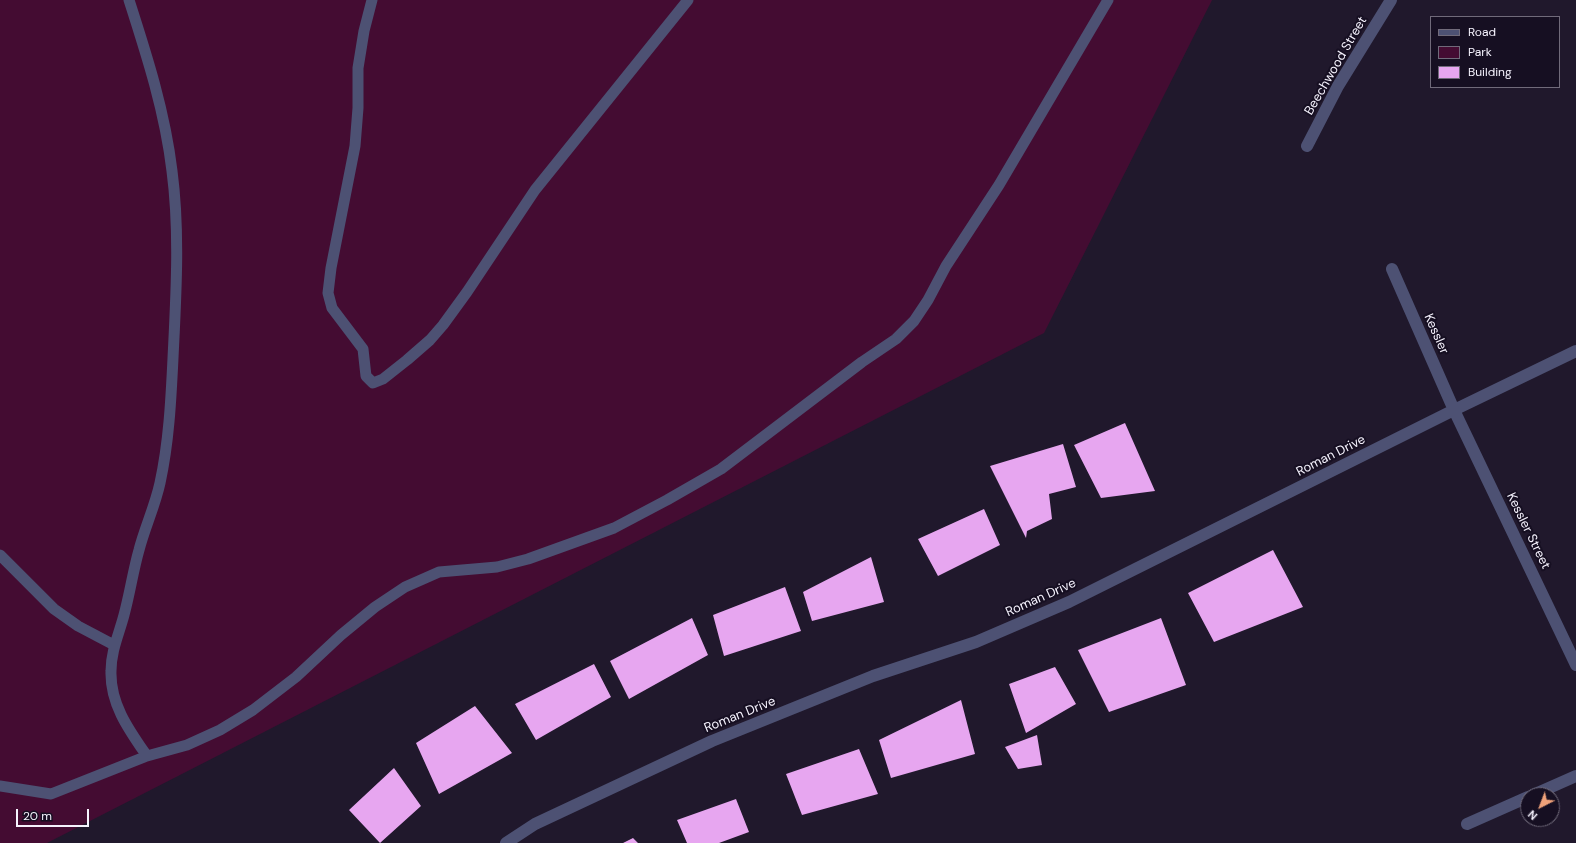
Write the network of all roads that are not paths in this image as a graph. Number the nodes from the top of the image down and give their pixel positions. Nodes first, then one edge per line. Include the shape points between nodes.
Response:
1 (129, 0) edge
2 (372, 0) edge
3 (688, 0) edge
4 (1108, 0) edge
5 (1391, 0) edge
6 (1307, 146) dead end
7 (1392, 269) dead end
8 (1576, 351) edge
9 (1454, 410) junction
10 (0, 555) edge
11 (114, 645) junction
12 (1576, 665) edge
13 (147, 756) junction
14 (1576, 776) edge
15 (0, 786) edge
16 (1551, 787) edge
17 (1520, 801) edge
18 (1467, 824) dead end
19 (506, 843) edge

1 - 11 lane via 152,70 172,170 176,212 175,325 171,398 160,483 139,550 124,618
2 - 3 lane via 358,68 355,146 328,293 332,308 363,349 366,376 372,383 383,379 407,360 443,325 535,190
4 - 13 lane via 1000,184 946,266 928,300 914,322 896,338 721,469 667,500 614,528 528,559 496,567 439,572 405,587 375,607 296,677 253,710 220,730 187,745
5 - 6 street, Beechwood Street via 1338,86
7 - 9 street, Kessler
8 - 9 street, Roman Drive
9 - 12 street, Kessler Street
9 - 19 street, Roman Drive via 1069,602 976,642 873,676 712,741 535,824
10 - 11 lane via 54,609 78,626
11 - 13 lane via 111,672 114,699 129,730
13 - 15 lane via 51,794
14 - 16 street
17 - 18 street

